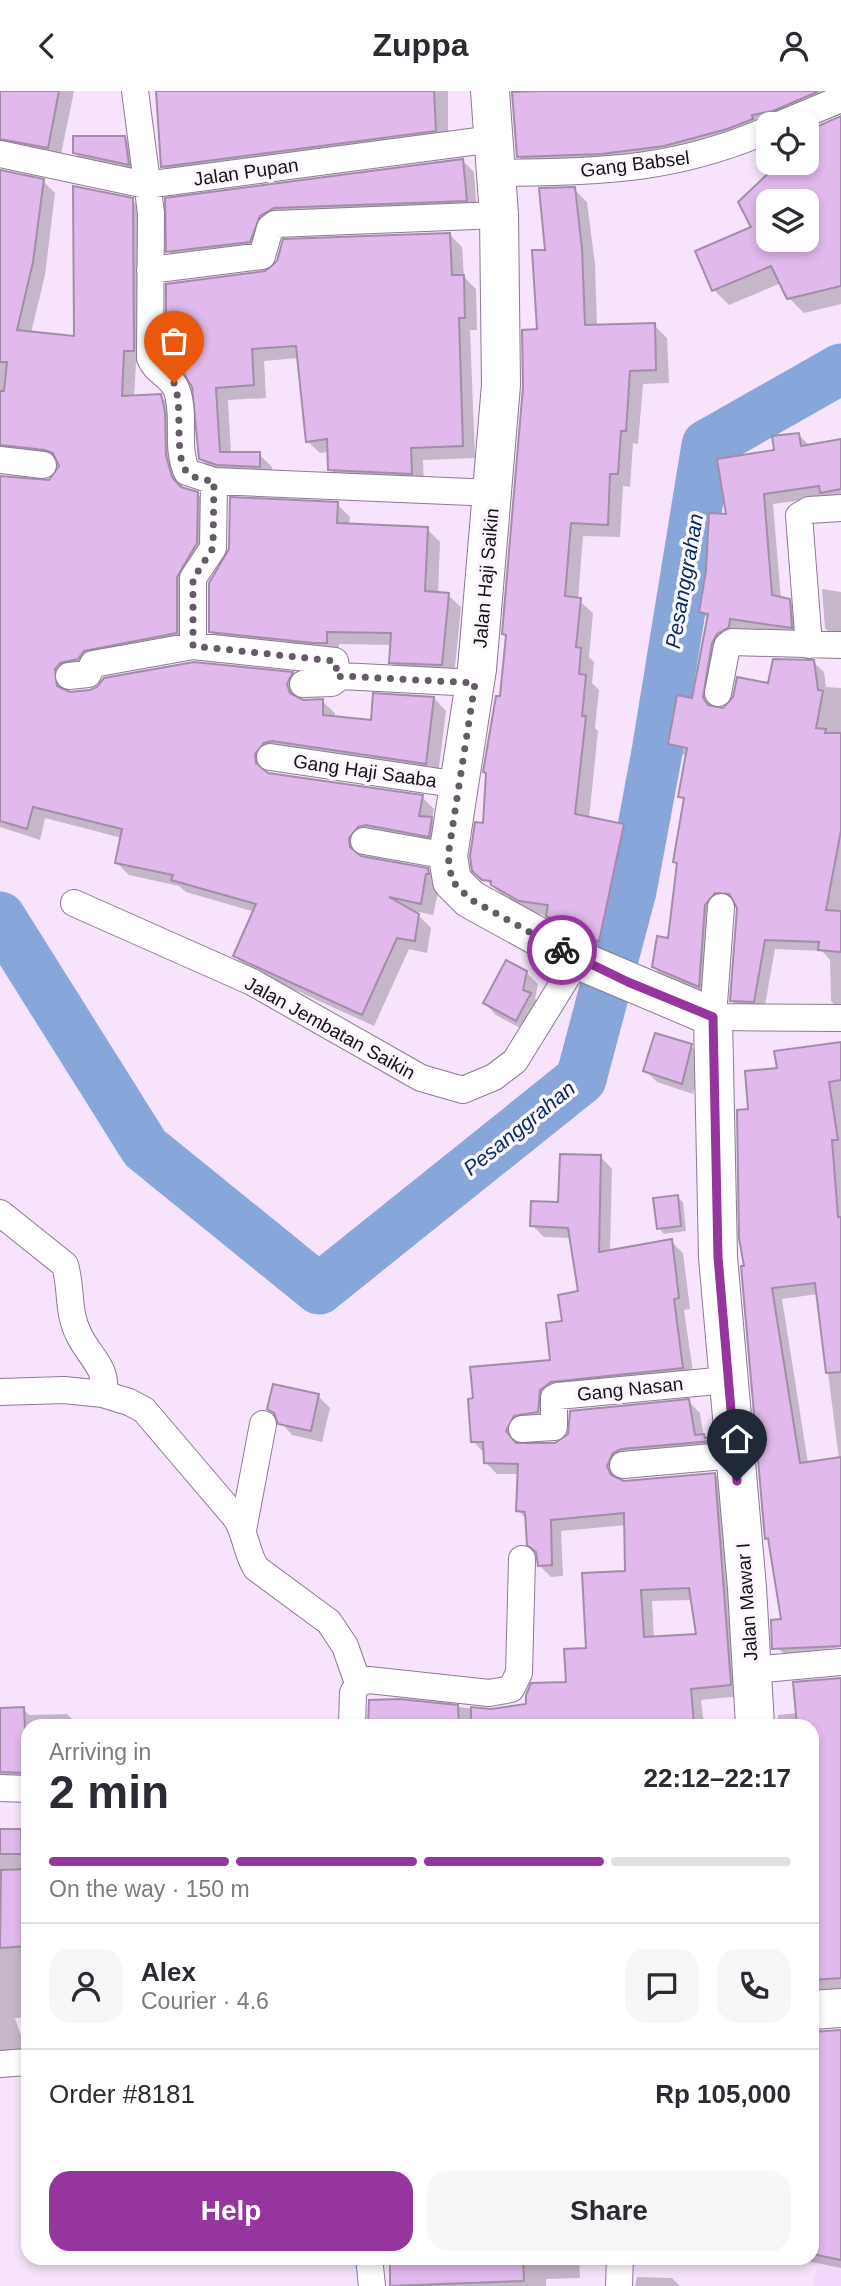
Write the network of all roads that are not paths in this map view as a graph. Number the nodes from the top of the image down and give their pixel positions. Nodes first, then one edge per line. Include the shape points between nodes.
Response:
1 (135, 91) edge
2 (490, 91) edge
3 (841, 99) edge
4 (810, 112) edge
5 (756, 135) edge
6 (0, 154) edge
7 (495, 156) junction
8 (146, 185) junction
9 (499, 215) junction
10 (150, 270) junction
11 (0, 460) edge
12 (43, 465) dead end
13 (214, 481) junction
14 (494, 493) junction
15 (841, 507) edge
16 (194, 644) junction
17 (809, 645) junction
18 (841, 645) edge
19 (69, 676) dead end
20 (338, 678) junction
21 (475, 683) junction
22 (303, 684) dead end
23 (718, 693) dead end
24 (270, 757) dead end
25 (460, 785) junction
26 (364, 841) dead end
27 (448, 856) junction
28 (74, 903) dead end
29 (721, 908) dead end
30 (584, 962) junction
31 (713, 1017) junction
32 (841, 1018) edge
33 (0, 1213) edge
34 (727, 1380) junction
35 (0, 1392) edge
36 (103, 1394) junction
37 (264, 1423) dead end
38 (522, 1429) dead end
39 (734, 1455) junction
40 (623, 1465) dead end
41 (243, 1530) junction
42 (523, 1559) dead end
43 (841, 1662) edge
44 (752, 1670) junction
45 (358, 1682) junction
46 (352, 1719) edge
47 (755, 1719) edge
48 (0, 1788) edge
49 (21, 1789) edge
50 (841, 2008) edge
51 (819, 2010) edge
52 (21, 2062) edge
53 (0, 2064) edge
54 (370, 2265) edge
55 (620, 2265) edge
56 (372, 2286) edge
57 (619, 2286) edge

1 - 8 street
2 - 7 street, Jalan Haji Saikin
3 - 4 street
5 - 7 street, Gang Babsel via 703,155 607,171
6 - 8 street, Jalan Pupan
7 - 8 street, Jalan Pupan
7 - 9 street, Jalan Haji Saikin
8 - 10 street via 151,213
9 - 10 street via 275,224 262,256
9 - 14 street, Jalan Haji Saikin via 501,384
10 - 13 street via 150,358 174,383 178,394 180,446 187,472
11 - 12 street
13 - 14 street
13 - 16 street via 213,548 193,579
14 - 21 street, Jalan Haji Saikin
15 - 17 street via 809,510 799,516
16 - 19 street via 93,664 88,674
16 - 20 street via 335,661
17 - 18 street
17 - 23 street via 732,642 727,646
20 - 21 street
20 - 22 street via 332,683
21 - 25 street, Jalan Haji Saikin
24 - 25 street, Gang Haji Saaba
25 - 27 street, Jalan Haji Saikin
26 - 27 street
27 - 30 street, Jalan Haji Saikin via 452,881 470,899
28 - 30 street, Jalan Jembatan Saikin via 252,982 421,1079 463,1090 494,1077 514,1061
29 - 31 street
30 - 31 street, Jalan Haji Saikin
31 - 32 street
31 - 34 street, Jalan Mawar I via 718,1257
33 - 36 street via 65,1265 70,1311 79,1336 104,1376
34 - 38 street, Gang Nasan via 558,1396 554,1398 554,1427
34 - 39 street, Jalan Mawar I
35 - 36 street
36 - 41 street via 144,1411
37 - 41 street
39 - 40 street
39 - 44 street, Jalan Mawar I
41 - 45 street via 256,1568 329,1622
42 - 45 street via 519,1673 511,1689 489,1693
43 - 44 street
44 - 47 street, Jalan Mawar I
45 - 46 street
48 - 49 street
50 - 51 street
52 - 53 street
54 - 56 street
55 - 57 street

